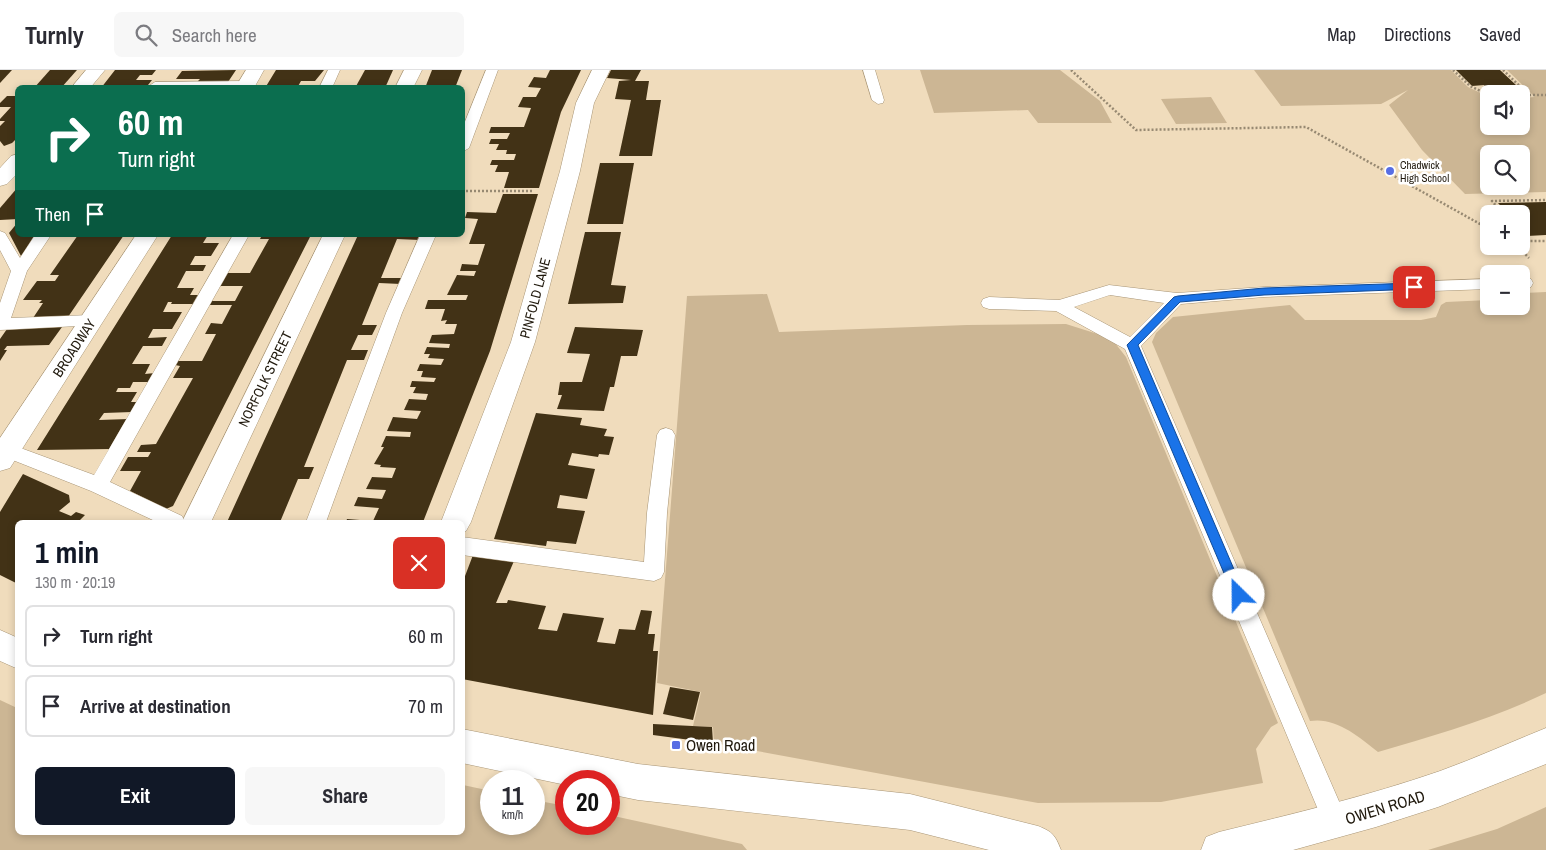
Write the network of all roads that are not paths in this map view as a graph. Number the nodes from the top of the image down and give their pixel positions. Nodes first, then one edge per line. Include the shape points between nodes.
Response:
1 (96, 70) edge
2 (167, 70) edge
3 (334, 70) edge
4 (412, 70) edge
5 (492, 70) edge
6 (601, 70) edge
7 (870, 70) edge
8 (248, 81) edge
9 (83, 85) edge
10 (156, 85) edge
11 (185, 85) edge
12 (326, 85) edge
13 (405, 85) edge
14 (878, 100) dead end
15 (465, 140) edge
16 (15, 163) edge
17 (1, 178) edge
18 (0, 236) edge
19 (42, 237) edge
20 (146, 237) edge
21 (240, 237) edge
22 (333, 237) edge
23 (427, 237) edge
24 (19, 270) junction
25 (1480, 284) edge
26 (1178, 299) junction
27 (989, 303) dead end
28 (1059, 306) junction
29 (92, 321) junction
30 (1132, 345) junction
31 (666, 435) dead end
32 (4, 455) edge
33 (98, 485) junction
34 (171, 520) edge
35 (197, 520) edge
36 (317, 520) edge
37 (457, 520) edge
38 (465, 546) edge
39 (0, 645) edge
40 (15, 652) edge
41 (1546, 745) edge
42 (465, 747) edge
43 (1336, 822) junction
44 (1043, 850) edge
45 (1219, 850) edge

1 - 9 street
2 - 10 lane
3 - 12 lane
4 - 13 street
5 - 15 lane
6 - 37 street, PINFOLD LANE via 585,103 523,342
7 - 14 lane
8 - 11 lane
16 - 17 street
18 - 24 lane
19 - 24 lane
20 - 29 street, BROADWAY
21 - 33 lane
22 - 35 street, NORFOLK STREET
23 - 36 lane via 394,313
24 - 29 lane via 1,324
25 - 26 lane via 1264,292
26 - 28 lane via 1109,290
26 - 30 lane
27 - 28 lane
28 - 30 lane
29 - 32 street, BROADWAY
30 - 43 lane
31 - 38 lane via 654,572
32 - 33 lane
33 - 34 lane
39 - 40 street
41 - 43 street, OWEN ROAD via 1524,758 1434,792
42 - 44 street via 638,782 910,812 1038,844
43 - 45 street, OWEN ROAD

